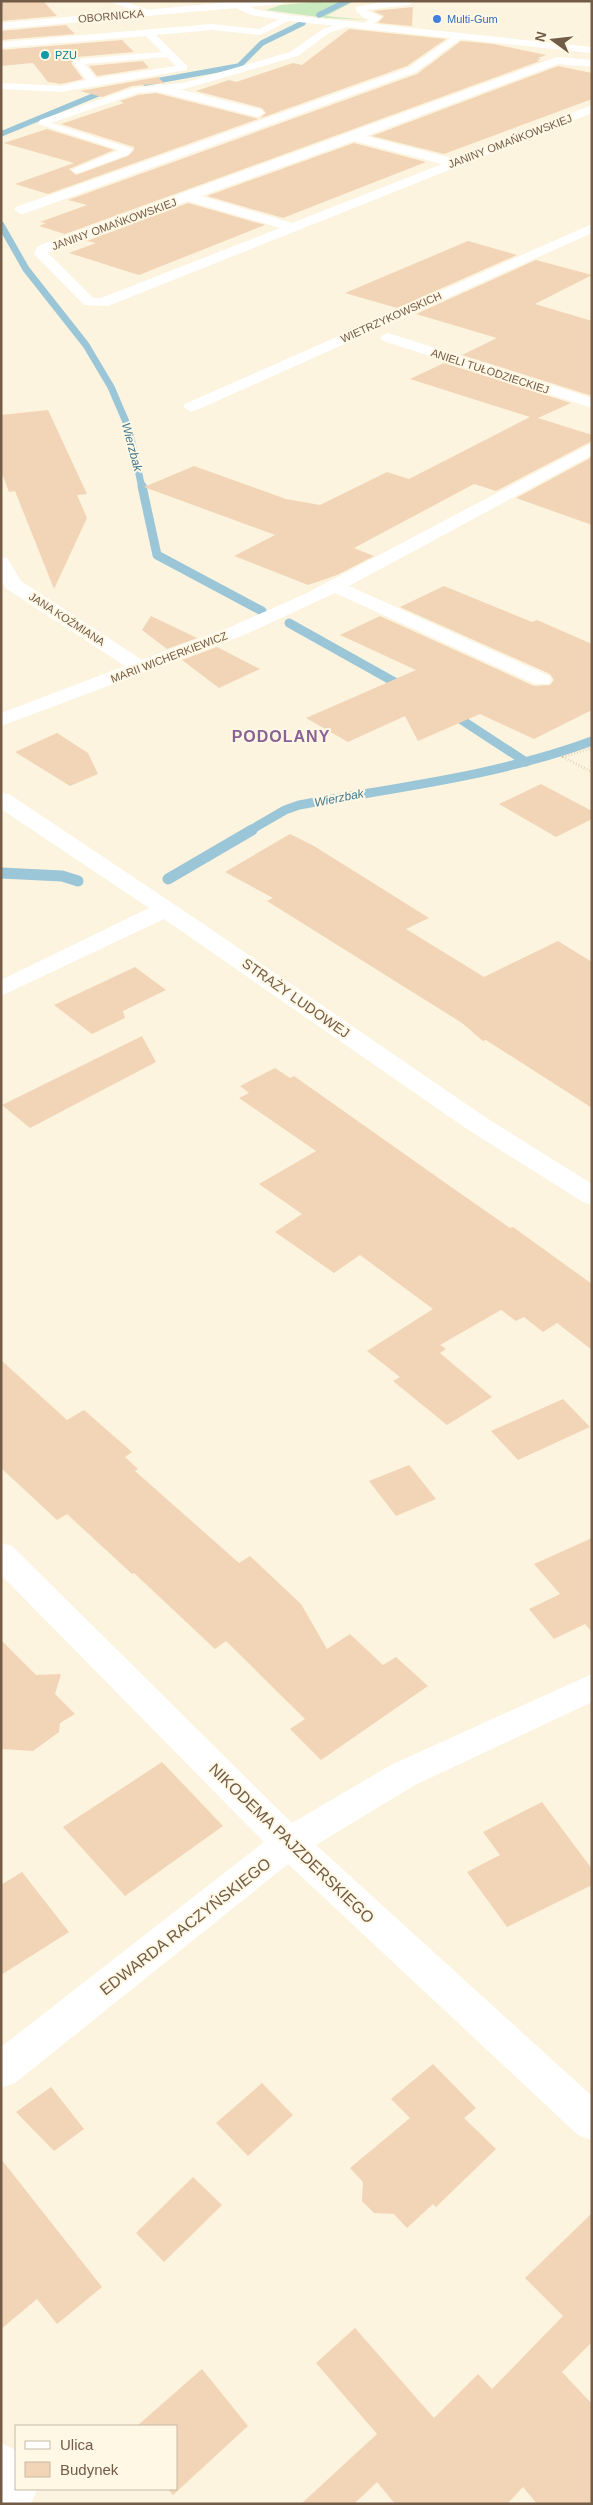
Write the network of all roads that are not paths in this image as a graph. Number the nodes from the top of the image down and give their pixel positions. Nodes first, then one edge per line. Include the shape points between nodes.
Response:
1 (112, 1) edge
2 (280, 1) edge
3 (410, 2) edge
4 (238, 5) junction
5 (151, 13) junction
6 (289, 18) junction
7 (347, 24) junction
8 (1, 26) edge
9 (366, 26) junction
10 (148, 32) junction
11 (458, 36) junction
12 (1, 45) edge
13 (592, 50) edge
14 (169, 54) junction
15 (122, 58) junction
16 (592, 64) edge
17 (136, 75) junction
18 (93, 82) junction
19 (1, 86) edge
20 (159, 88) junction
21 (592, 109) edge
22 (258, 113) dead end
23 (353, 137) junction
24 (455, 163) junction
25 (78, 170) dead end
26 (188, 197) junction
27 (21, 210) dead end
28 (291, 227) junction
29 (592, 228) edge
30 (388, 338) dead end
31 (592, 403) edge
32 (191, 406) dead end
33 (592, 448) edge
34 (1, 562) edge
35 (334, 586) junction
36 (141, 668) junction
37 (542, 680) dead end
38 (1, 720) edge
39 (1, 799) edge
40 (166, 909) junction
41 (1, 989) edge
42 (592, 1196) edge
43 (1, 1555) edge
44 (592, 1687) edge
45 (289, 1843) junction
46 (1, 2070) edge
47 (592, 2122) edge
48 (1, 2465) edge
49 (15, 2485) edge
50 (20, 2490) edge
51 (30, 2504) edge

1 - 5 street
2 - 4 street, OBORNICKA
3 - 9 lane via 359,9 367,16 377,18
4 - 5 street, OBORNICKA
4 - 6 street via 256,13
5 - 8 street, OBORNICKA
6 - 7 street
6 - 10 lane via 260,32 220,27
7 - 9 street
7 - 20 lane via 326,31 294,54 184,86
9 - 11 street
10 - 12 lane
10 - 14 lane
11 - 13 street
11 - 27 street via 412,70
14 - 15 lane
14 - 17 lane via 183,68
15 - 17 lane
15 - 18 lane via 78,62
16 - 23 street, JANINY OMAŃKOWSKIEJ via 557,60
17 - 18 lane
18 - 19 lane via 61,89
20 - 22 street
20 - 25 lane via 111,97 44,122 127,149
21 - 24 street, JANINY OMAŃKOWSKIEJ
23 - 24 street
23 - 26 street, JANINY OMAŃKOWSKIEJ
24 - 28 street, JANINY OMAŃKOWSKIEJ
26 - 28 street
26 - 28 street, JANINY OMAŃKOWSKIEJ via 50,246 41,254 89,302 103,303
29 - 32 street, WIETRZYKOWSKICH
30 - 31 street, ANIELI TUŁODZIECKIEJ
33 - 35 street, MARII WICHERKIEWICZ
34 - 36 street, JANA KOŹMIANA via 14,584
35 - 36 street, MARII WICHERKIEWICZ via 235,632
35 - 37 street
36 - 38 street, MARII WICHERKIEWICZ
39 - 40 street, STRAŻY LUDOWEJ
40 - 41 street
40 - 42 street, STRAŻY LUDOWEJ via 476,1123
43 - 45 street, NIKODEMA PAJZDERSKIEGO
44 - 45 street, EDWARDA RACZYŃSKIEGO via 403,1775
45 - 46 street, EDWARDA RACZYŃSKIEGO
45 - 47 street, NIKODEMA PAJZDERSKIEGO
48 - 49 street
50 - 51 street

